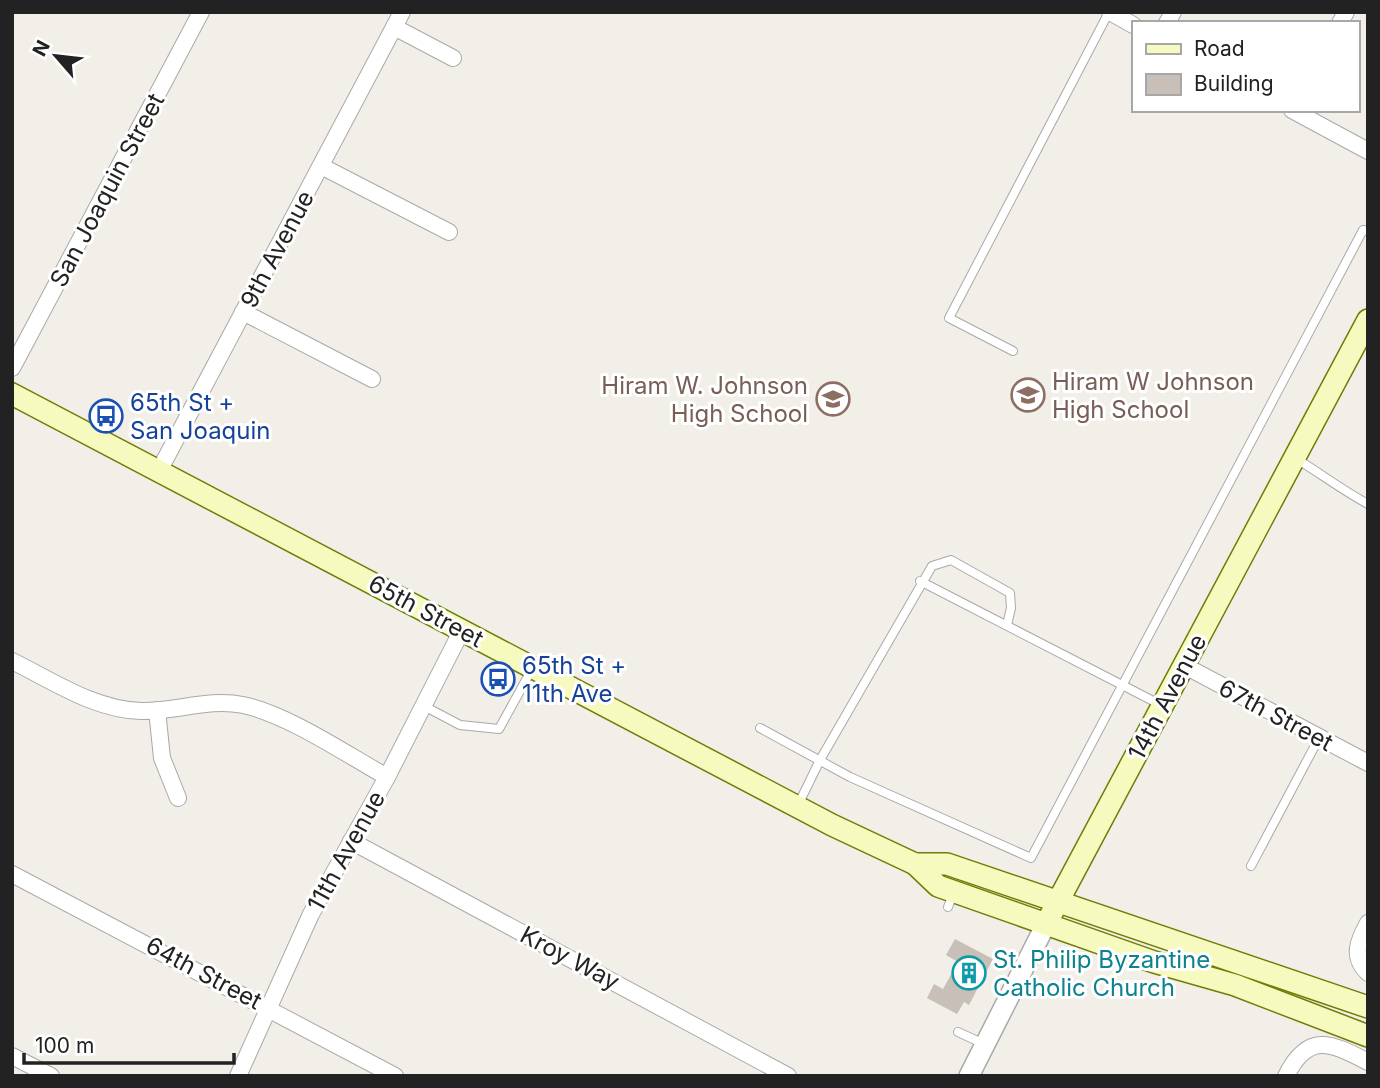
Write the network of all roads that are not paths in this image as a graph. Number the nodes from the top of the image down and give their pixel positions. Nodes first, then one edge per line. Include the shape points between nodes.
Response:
1 (201, 12) edge
2 (1110, 12) edge
3 (398, 20) edge
4 (1132, 24) edge
5 (453, 58) dead end
6 (1297, 112) edge
7 (1368, 151) edge
8 (321, 166) junction
9 (1368, 231) edge
10 (449, 232) dead end
11 (243, 313) junction
12 (1368, 320) edge
13 (1013, 351) dead end
14 (12, 368) edge
15 (372, 379) dead end
16 (12, 394) edge
17 (1295, 458) junction
18 (159, 471) junction
19 (1368, 503) edge
20 (920, 581) junction
21 (1007, 625) junction
22 (462, 630) junction
23 (12, 661) edge
24 (1185, 666) junction
25 (533, 667) junction
26 (1121, 684) junction
27 (422, 705) junction
28 (1164, 706) junction
29 (157, 710) junction
30 (760, 729) dead end
31 (1320, 738) junction
32 (820, 760) junction
33 (1368, 764) edge
34 (387, 777) junction
35 (178, 798) dead end
36 (799, 803) dead end
37 (351, 841) junction
38 (915, 864) junction
39 (1251, 866) dead end
40 (12, 874) edge
41 (1058, 902) junction
42 (1368, 923) edge
43 (1046, 924) junction
44 (1368, 973) edge
45 (269, 1007) junction
46 (1368, 1007) edge
47 (958, 1032) dead end
48 (1368, 1036) edge
49 (985, 1045) junction
50 (12, 1055) edge
51 (1368, 1062) edge
52 (975, 1074) edge
53 (51, 1076) edge
54 (238, 1076) edge
55 (395, 1076) edge
56 (788, 1076) edge
57 (1286, 1076) edge

1 - 14 street, San Joaquin Street
2 - 4 street
2 - 13 lane via 950,318
3 - 5 street, 9th Avenue
3 - 8 street, 9th Avenue
6 - 7 street
8 - 10 street
8 - 11 street, 9th Avenue
9 - 26 lane via 1363,230
11 - 15 street
11 - 18 street, 9th Avenue
12 - 17 main road, 14th Avenue
16 - 18 main road, 65th Street
17 - 19 lane
17 - 24 main road, 14th Avenue
18 - 22 main road, 65th Street
20 - 21 lane
20 - 21 lane via 932,566 951,560 1010,593
20 - 32 lane
21 - 26 lane
22 - 25 main road, 65th Street
22 - 27 street, 11th Avenue
23 - 29 street via 98,703
24 - 28 main road, 14th Avenue
24 - 31 street, 67th Street
25 - 27 lane via 499,729 460,725
25 - 38 main road, 65th Street via 852,836
26 - 28 lane
26 - 32 lane via 1031,858
27 - 34 street, 11th Avenue
28 - 41 main road, 14th Avenue
29 - 34 street via 203,702 246,705
29 - 35 street via 162,758
30 - 32 lane
31 - 33 street, 67th Street
31 - 39 lane
32 - 36 lane
34 - 37 street, 11th Avenue
37 - 45 street, 11th Avenue via 311,914
37 - 56 street, Kroy Way
38 - 41 main road, 65th Street via 947,864
38 - 43 main road, 65th Street via 951,899
40 - 45 street, 64th Street
41 - 43 main road, 14th Avenue
41 - 46 main road, 65th Street
42 - 44 street via 1357,954
43 - 48 main road, 65th Street via 1235,985
43 - 49 street, 14th Avenue
45 - 54 street, 11th Avenue
45 - 55 street, 64th Street
47 - 49 lane
49 - 52 street, 14th Avenue
50 - 53 street
51 - 57 street via 1317,1045 1300,1052

